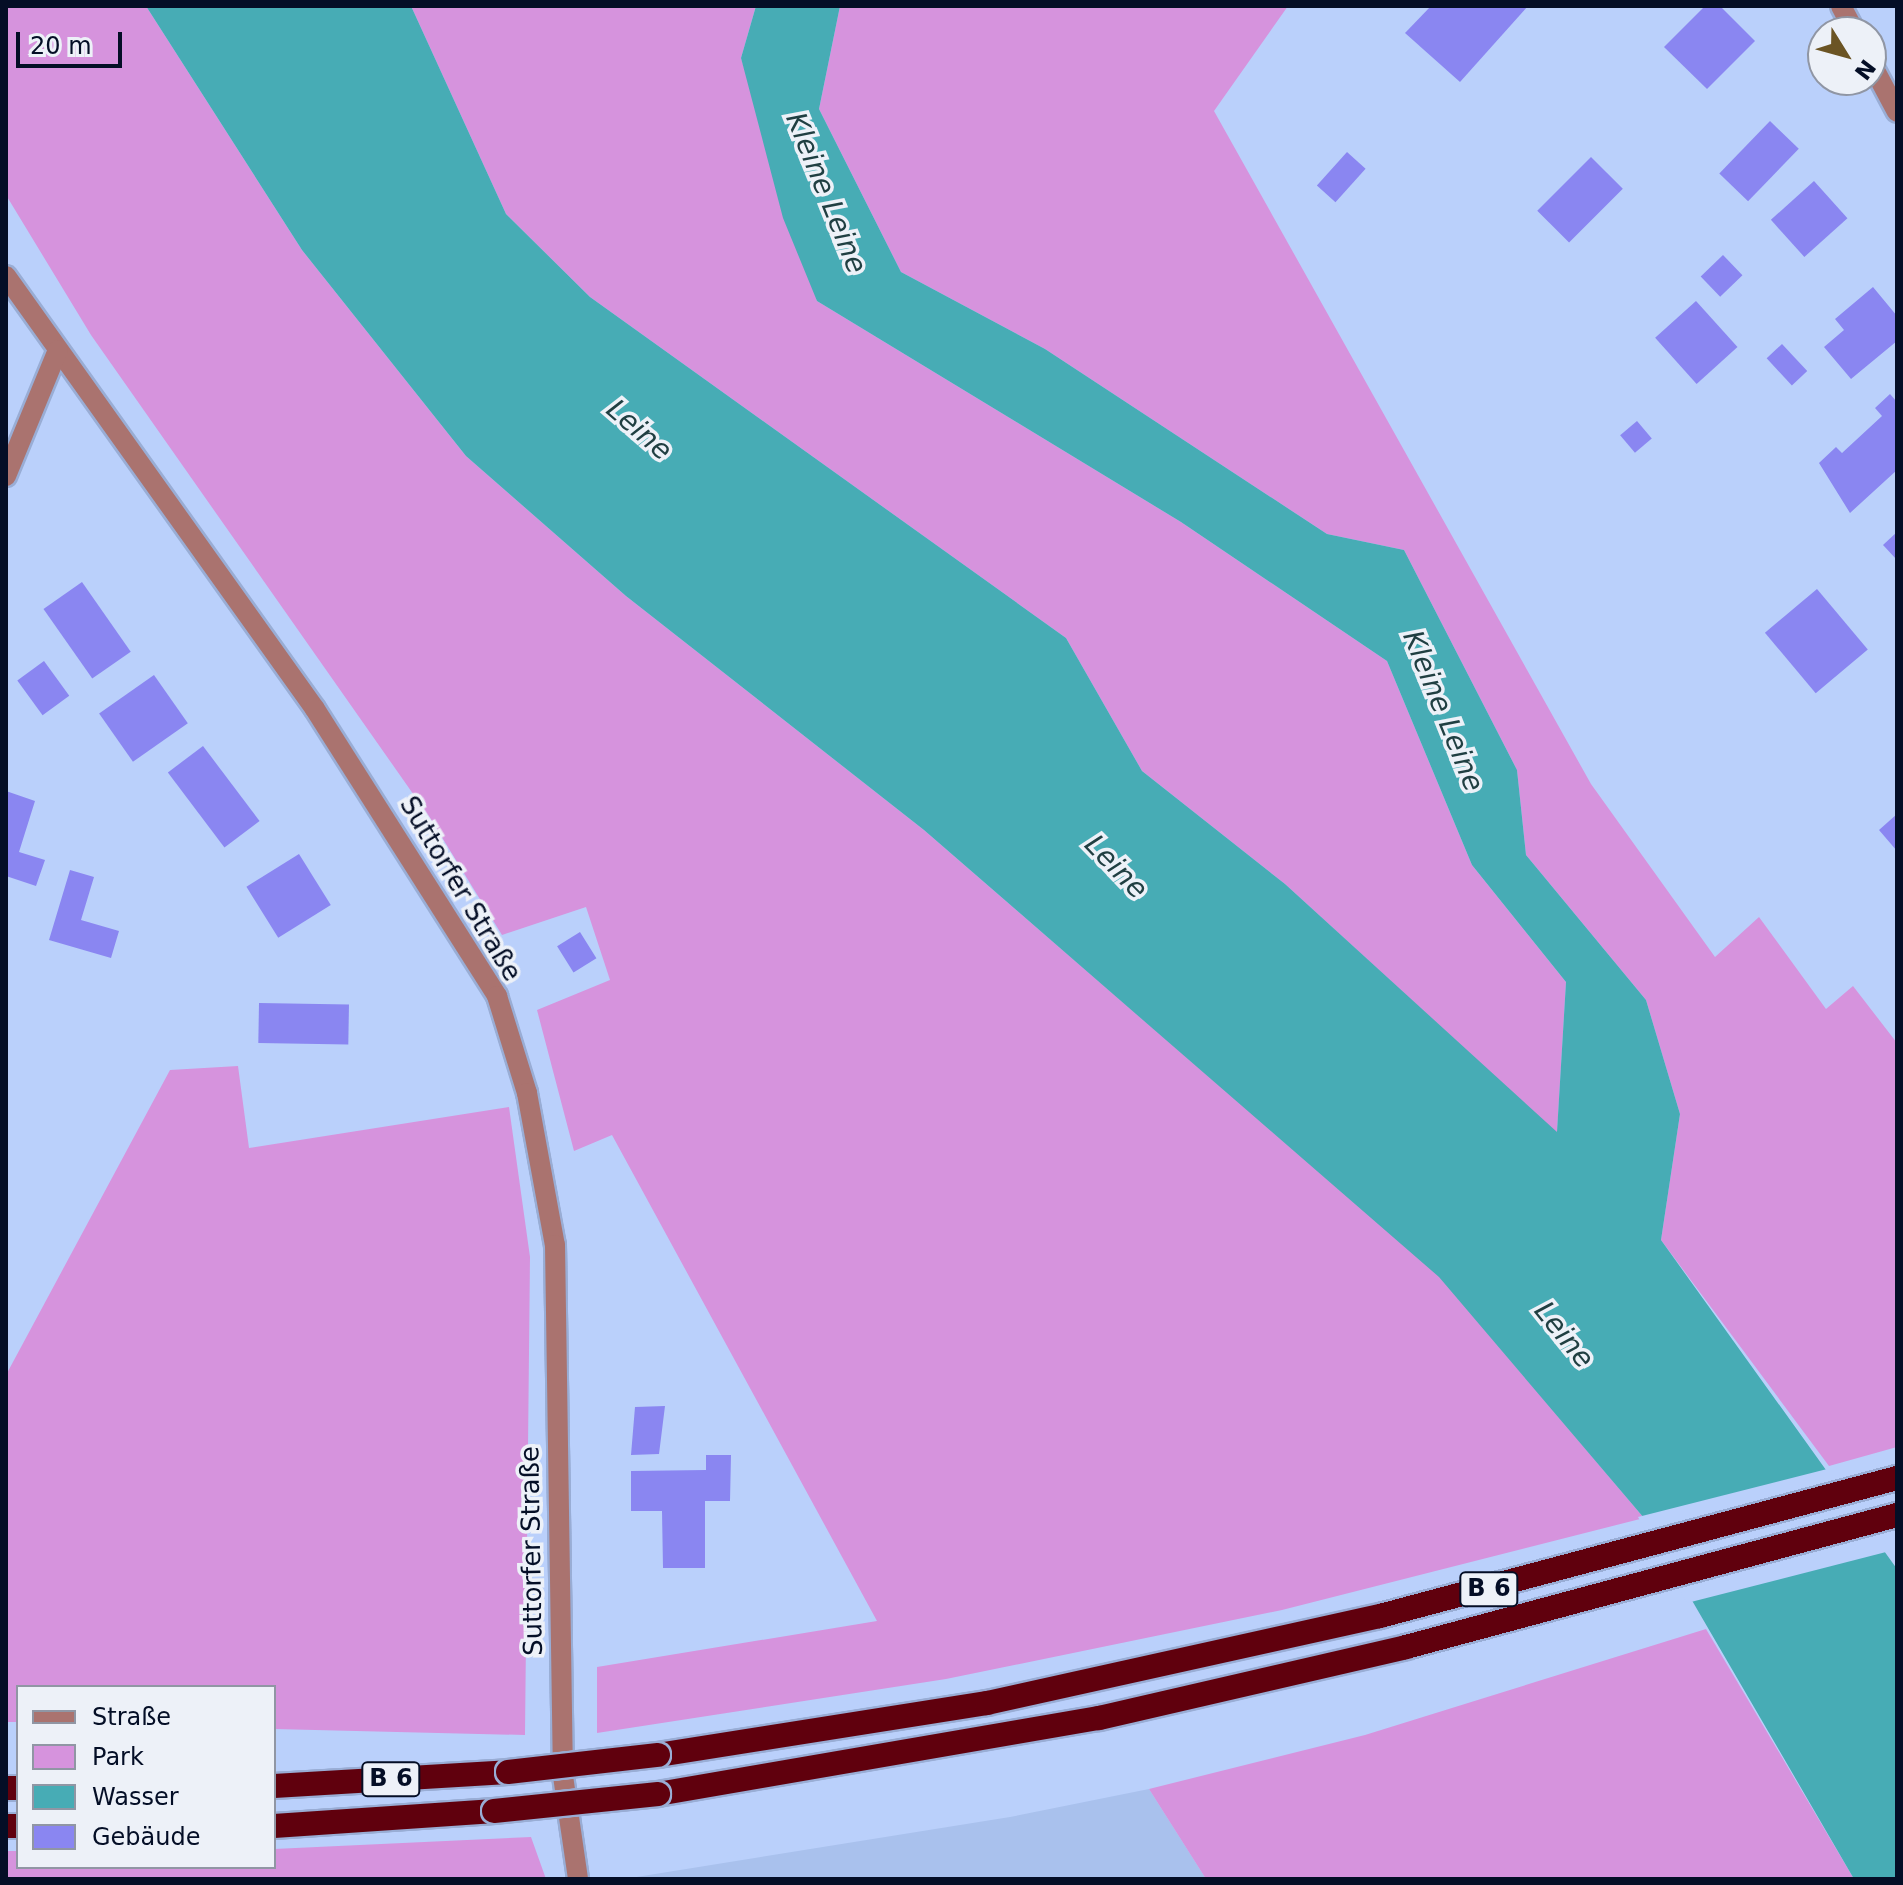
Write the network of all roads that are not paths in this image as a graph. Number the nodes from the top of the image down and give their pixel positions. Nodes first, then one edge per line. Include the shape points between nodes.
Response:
1 (1887, 93) edge
2 (1897, 112) edge
3 (6, 276) edge
4 (58, 350) junction
5 (6, 476) edge
6 (1897, 1478) edge
7 (1897, 1515) edge
8 (276, 1786) edge
9 (276, 1826) edge
10 (578, 1879) edge

1 - 2 street
3 - 4 street, Suttorfer Straße
4 - 5 street
4 - 10 street, Suttorfer Straße via 315,709 497,996 527,1093 555,1245 563,1776
6 - 8 highway, B 6, bridge via 1411,1609 1077,1684 658,1755 508,1772
7 - 9 highway, B 6, bridge via 1406,1647 1099,1718 658,1794

